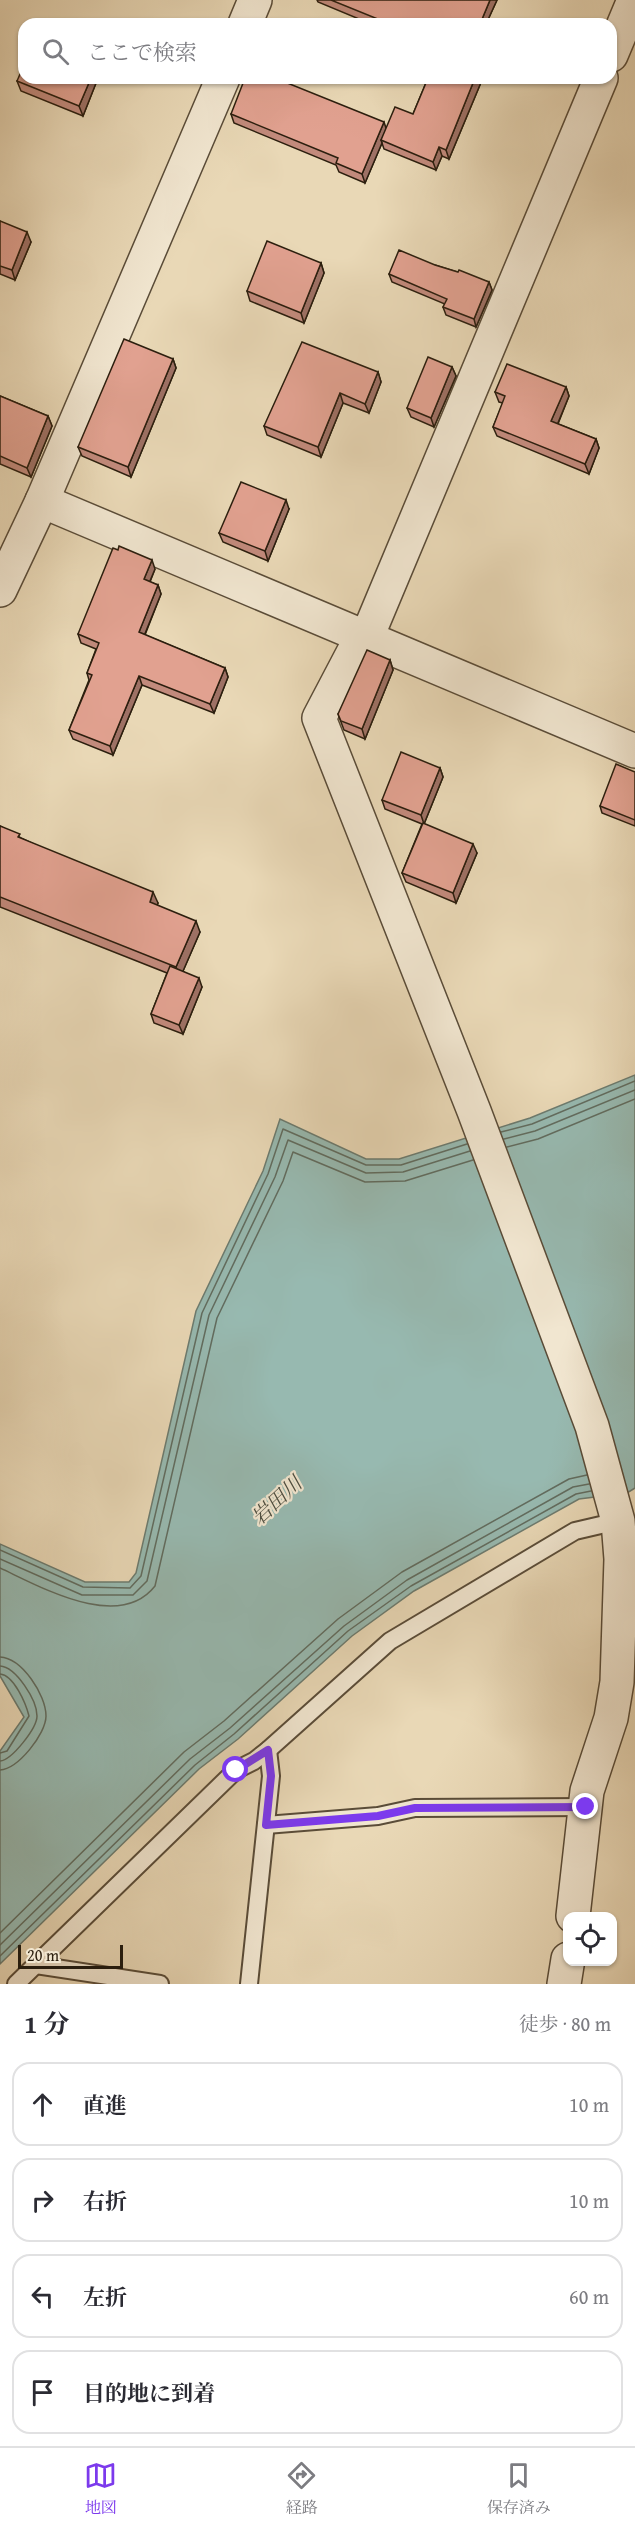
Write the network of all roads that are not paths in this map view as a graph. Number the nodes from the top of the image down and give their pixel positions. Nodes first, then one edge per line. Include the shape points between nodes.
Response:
1 (255, 0) edge
2 (634, 0) edge
3 (248, 18) edge
4 (617, 41) edge
5 (220, 84) edge
6 (598, 84) edge
7 (42, 501) junction
8 (0, 590) edge
9 (362, 636) junction
10 (635, 751) edge
11 (616, 1514) junction
12 (268, 1750) junction
13 (586, 1807) junction
14 (266, 1825) junction
15 (574, 1912) edge
16 (36, 1965) junction
17 (566, 1966) edge
18 (16, 1984) edge
19 (160, 1984) edge
20 (249, 1984) edge
21 (564, 1984) edge

1 - 3 street
2 - 4 street
5 - 7 street
6 - 9 street via 372,625
7 - 8 street
7 - 9 street
9 - 10 street
9 - 11 street via 319,718 474,1111 592,1426
11 - 12 lane via 575,1531 390,1641
11 - 13 street via 621,1554 620,1657 611,1718
12 - 14 lane via 271,1776
12 - 16 lane via 236,1770
13 - 14 lane via 415,1808 378,1816
13 - 15 street
14 - 20 lane
16 - 18 lane
16 - 19 lane
17 - 21 street

